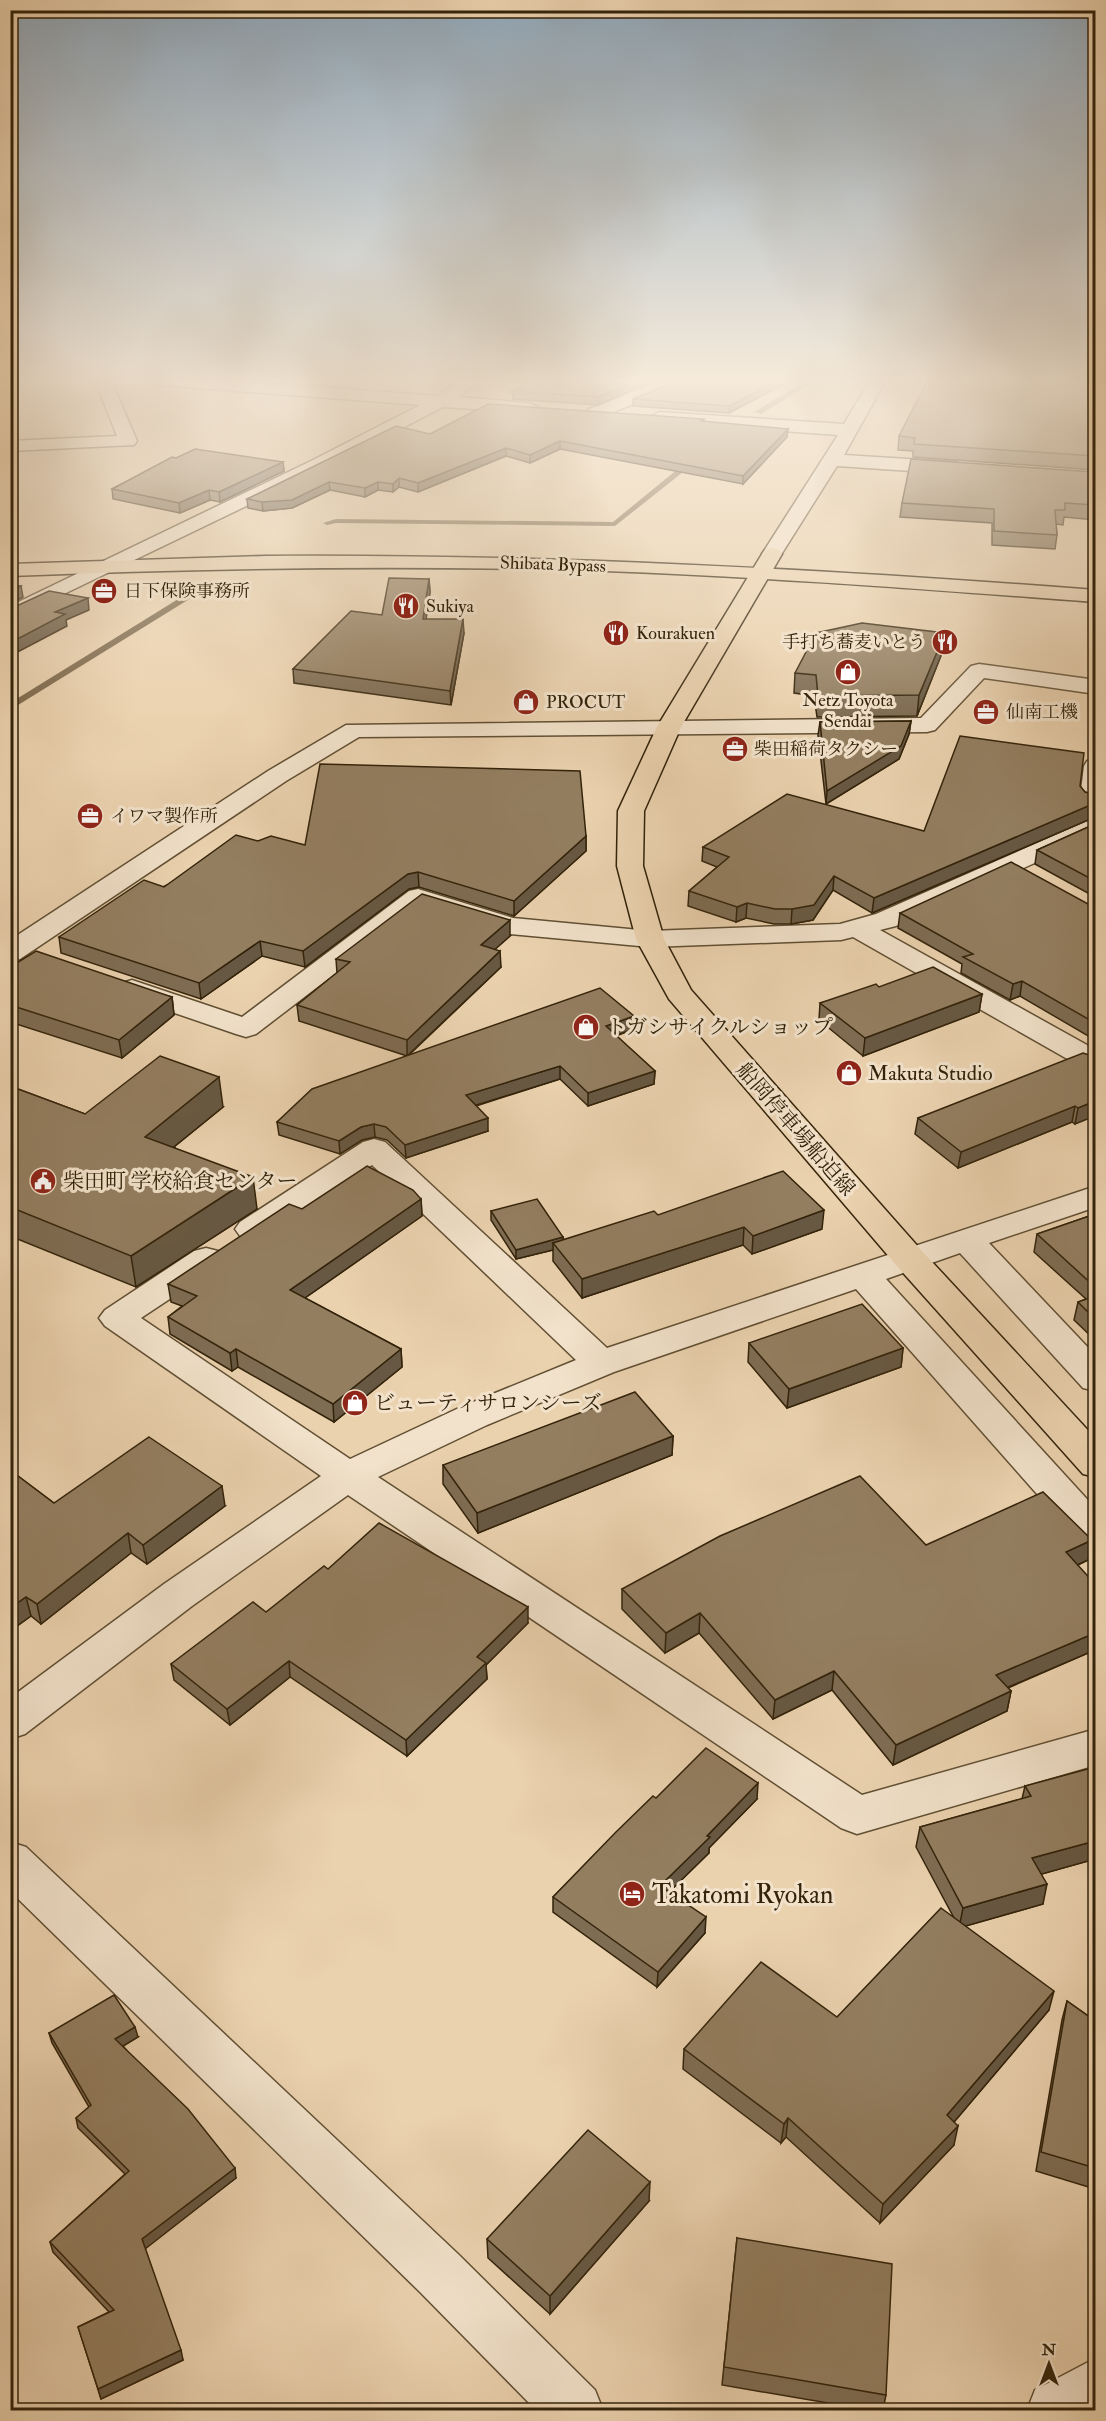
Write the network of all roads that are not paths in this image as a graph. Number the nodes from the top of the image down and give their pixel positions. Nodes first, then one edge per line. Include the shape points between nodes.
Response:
1 (259, 493) edge
2 (811, 493) edge
3 (148, 546) junction
4 (10, 552) edge
5 (766, 563) junction
6 (110, 565) junction
7 (10, 570) edge
8 (1095, 577) edge
9 (1095, 596) edge
10 (10, 614) edge
11 (1095, 687) edge
12 (669, 727) junction
13 (1095, 766) edge
14 (1095, 801) edge
15 (1095, 825) edge
16 (1010, 864) junction
17 (1038, 879) edge
18 (858, 929) junction
19 (650, 939) junction
20 (13, 951) edge
21 (49, 961) edge
22 (104, 980) edge
23 (1095, 1063) edge
24 (1095, 1196) edge
25 (966, 1239) junction
26 (909, 1258) junction
27 (862, 1274) junction
28 (601, 1363) junction
29 (1095, 1378) edge
30 (1095, 1464) edge
31 (348, 1476) junction
32 (1095, 1535) edge
33 (10, 1722) edge
34 (1095, 1747) edge
35 (10, 1861) edge
36 (1095, 2386) edge
37 (575, 2410) edge
38 (1055, 2410) edge

1 - 3 street
2 - 5 street
3 - 4 main road, Shibata Bypass
3 - 5 main road, Shibata Bypass via 454,544
3 - 6 street
5 - 6 main road, Shibata Bypass via 421,561
5 - 8 main road, Shibata Bypass
5 - 9 main road, Shibata Bypass
5 - 12 main road, 船岡停車場船迫線
6 - 7 main road, Shibata Bypass
6 - 10 street
11 - 12 street via 979,671 927,725
12 - 19 main road, 船岡停車場船迫線 via 631,811 630,866
12 - 20 street via 354,730 268,782
13 - 14 street
15 - 16 street
16 - 17 street
16 - 18 street
18 - 19 street via 790,936
18 - 23 street
19 - 22 street via 510,926 418,897 246,1028
19 - 26 main road, 船岡停車場船迫線 via 679,993
20 - 21 street
24 - 25 street
25 - 26 street
25 - 29 street
26 - 27 street
26 - 30 main road, 船岡停車場船迫線
27 - 28 street
27 - 32 street
28 - 31 street via 474,1416
28 - 31 street via 374,1149 117,1318
31 - 33 street via 178,1595
31 - 34 street via 857,1815
35 - 37 street
36 - 38 street

